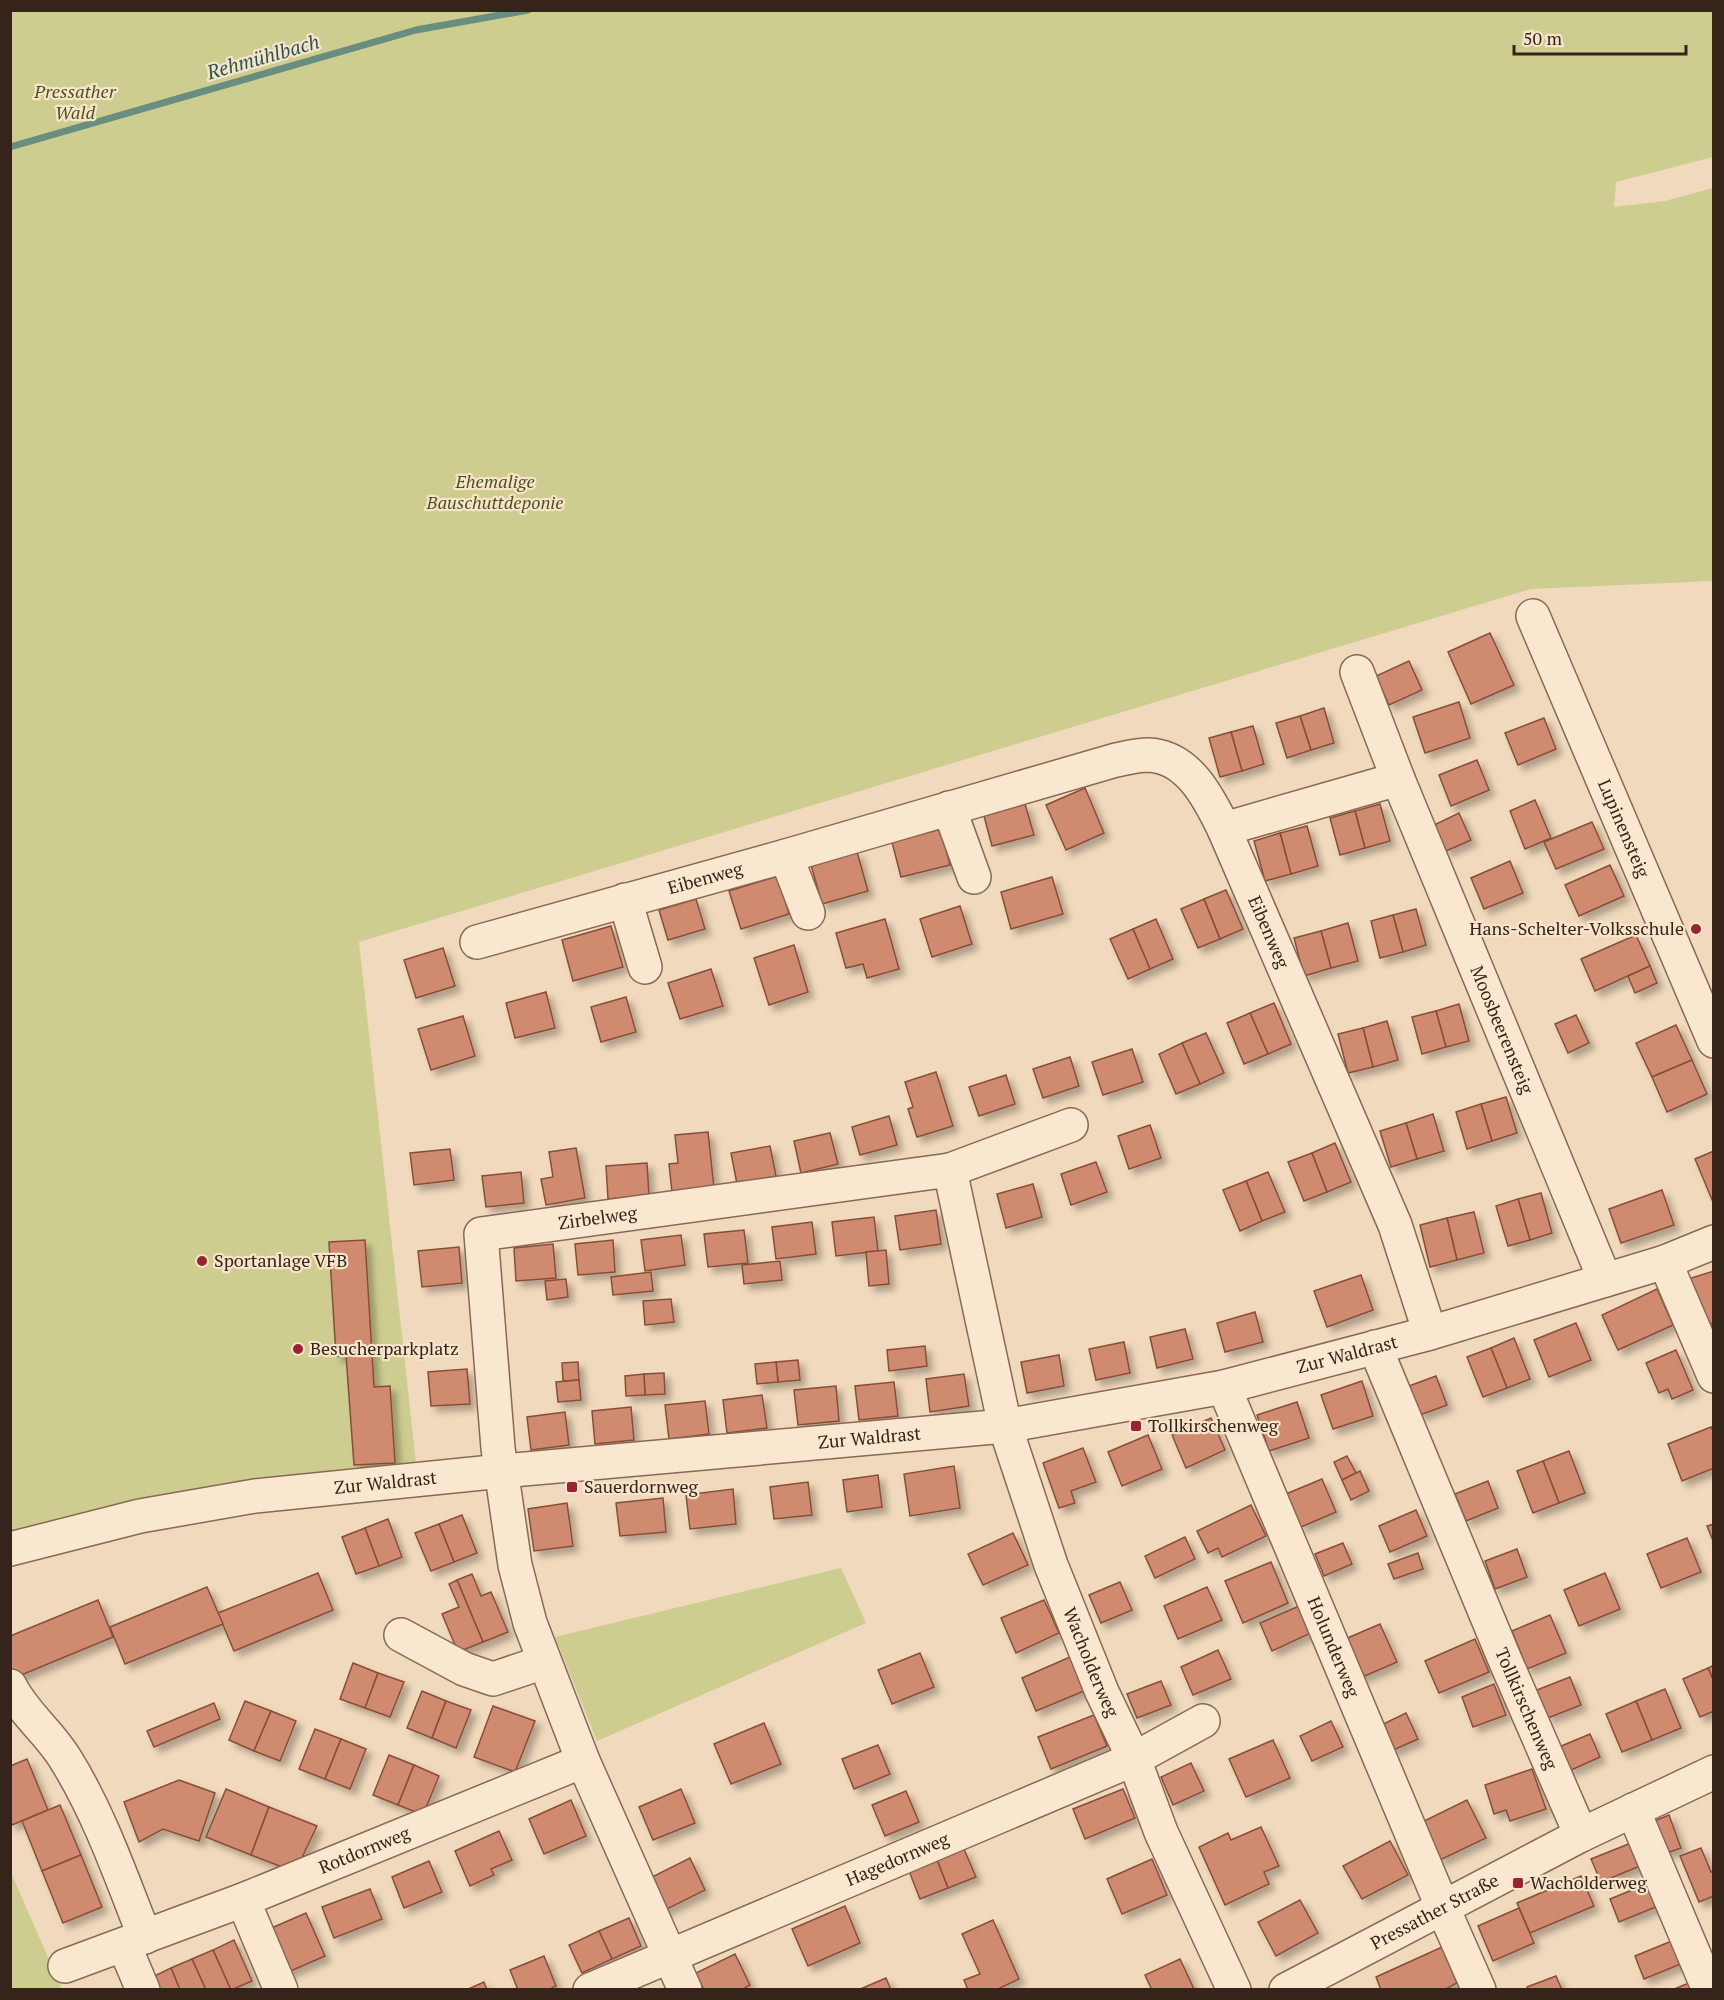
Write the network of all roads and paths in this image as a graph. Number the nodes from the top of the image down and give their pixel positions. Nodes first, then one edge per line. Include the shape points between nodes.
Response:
1 (1533, 616) dead end
2 (1357, 672) dead end
3 (1398, 779) junction
4 (949, 808) junction
5 (1224, 829) junction
6 (786, 856) junction
7 (974, 877) dead end
8 (625, 900) junction
9 (808, 913) dead end
10 (477, 942) dead end
11 (645, 967) dead end
12 (1713, 1041) edge
13 (1071, 1125) dead end
14 (950, 1170) junction
15 (1713, 1242) edge
16 (1665, 1262) junction
17 (1605, 1280) junction
18 (1430, 1333) junction
19 (1375, 1347) junction
20 (1713, 1376) edge
21 (1224, 1387) junction
22 (1005, 1426) junction
23 (502, 1471) junction
24 (10, 1549) edge
25 (401, 1635) dead end
26 (544, 1662) junction
27 (10, 1686) edge
28 (1203, 1721) dead end
29 (1134, 1759) junction
30 (584, 1761) junction
31 (1713, 1774) edge
32 (1634, 1810) junction
33 (1581, 1835) junction
34 (243, 1900) junction
35 (1442, 1906) junction
36 (135, 1941) junction
37 (670, 1955) junction
38 (65, 1966) dead end
39 (143, 1989) edge
40 (281, 1989) edge
41 (590, 1989) edge
42 (685, 1989) edge
43 (1234, 1989) edge
44 (1286, 1989) edge
45 (1479, 1989) edge
46 (1709, 1989) edge

1 - 12 street, Lupinensteig
2 - 3 street, Moosbeerensteig
3 - 5 street
3 - 17 street, Moosbeerensteig
4 - 5 street, Eibenweg via 1116,760 1149,755 1178,763 1209,798
4 - 6 street, Eibenweg
4 - 7 street
5 - 18 street, Eibenweg via 1395,1225
6 - 8 street, Eibenweg
6 - 9 street
8 - 10 street, Eibenweg
8 - 11 street
13 - 14 street, Zirbelweg
14 - 22 street
14 - 23 street, Zirbelweg via 481,1234
15 - 16 street, Zur Waldrast
16 - 17 street, Zur Waldrast
16 - 20 street
17 - 18 street, Zur Waldrast
18 - 19 street, Zur Waldrast
19 - 21 street, Zur Waldrast
19 - 33 street, Tollkirschenweg
21 - 22 street, Zur Waldrast
21 - 35 street, Holunderweg
22 - 23 street, Zur Waldrast
22 - 29 street, Wacholderweg via 1051,1565 1102,1692
23 - 24 street, Zur Waldrast via 255,1496 140,1516
23 - 26 street via 515,1565
25 - 26 street via 464,1669 493,1679
26 - 30 street
27 - 36 street via 28,1715 64,1757 91,1803
28 - 29 street, Hagedornweg
29 - 37 street, Hagedornweg
29 - 43 street, Wacholderweg via 1161,1832
30 - 34 street, Rotdornweg
30 - 37 street
31 - 32 street, Pressather Straße
32 - 33 street, Pressather Straße
32 - 46 street
33 - 35 street, Pressather Straße
34 - 36 street, Rotdornweg
34 - 40 street
35 - 44 street, Pressather Straße
35 - 45 street, Holunderweg
36 - 38 street, Rotdornweg
36 - 39 street
37 - 41 street, Hagedornweg
37 - 42 street

